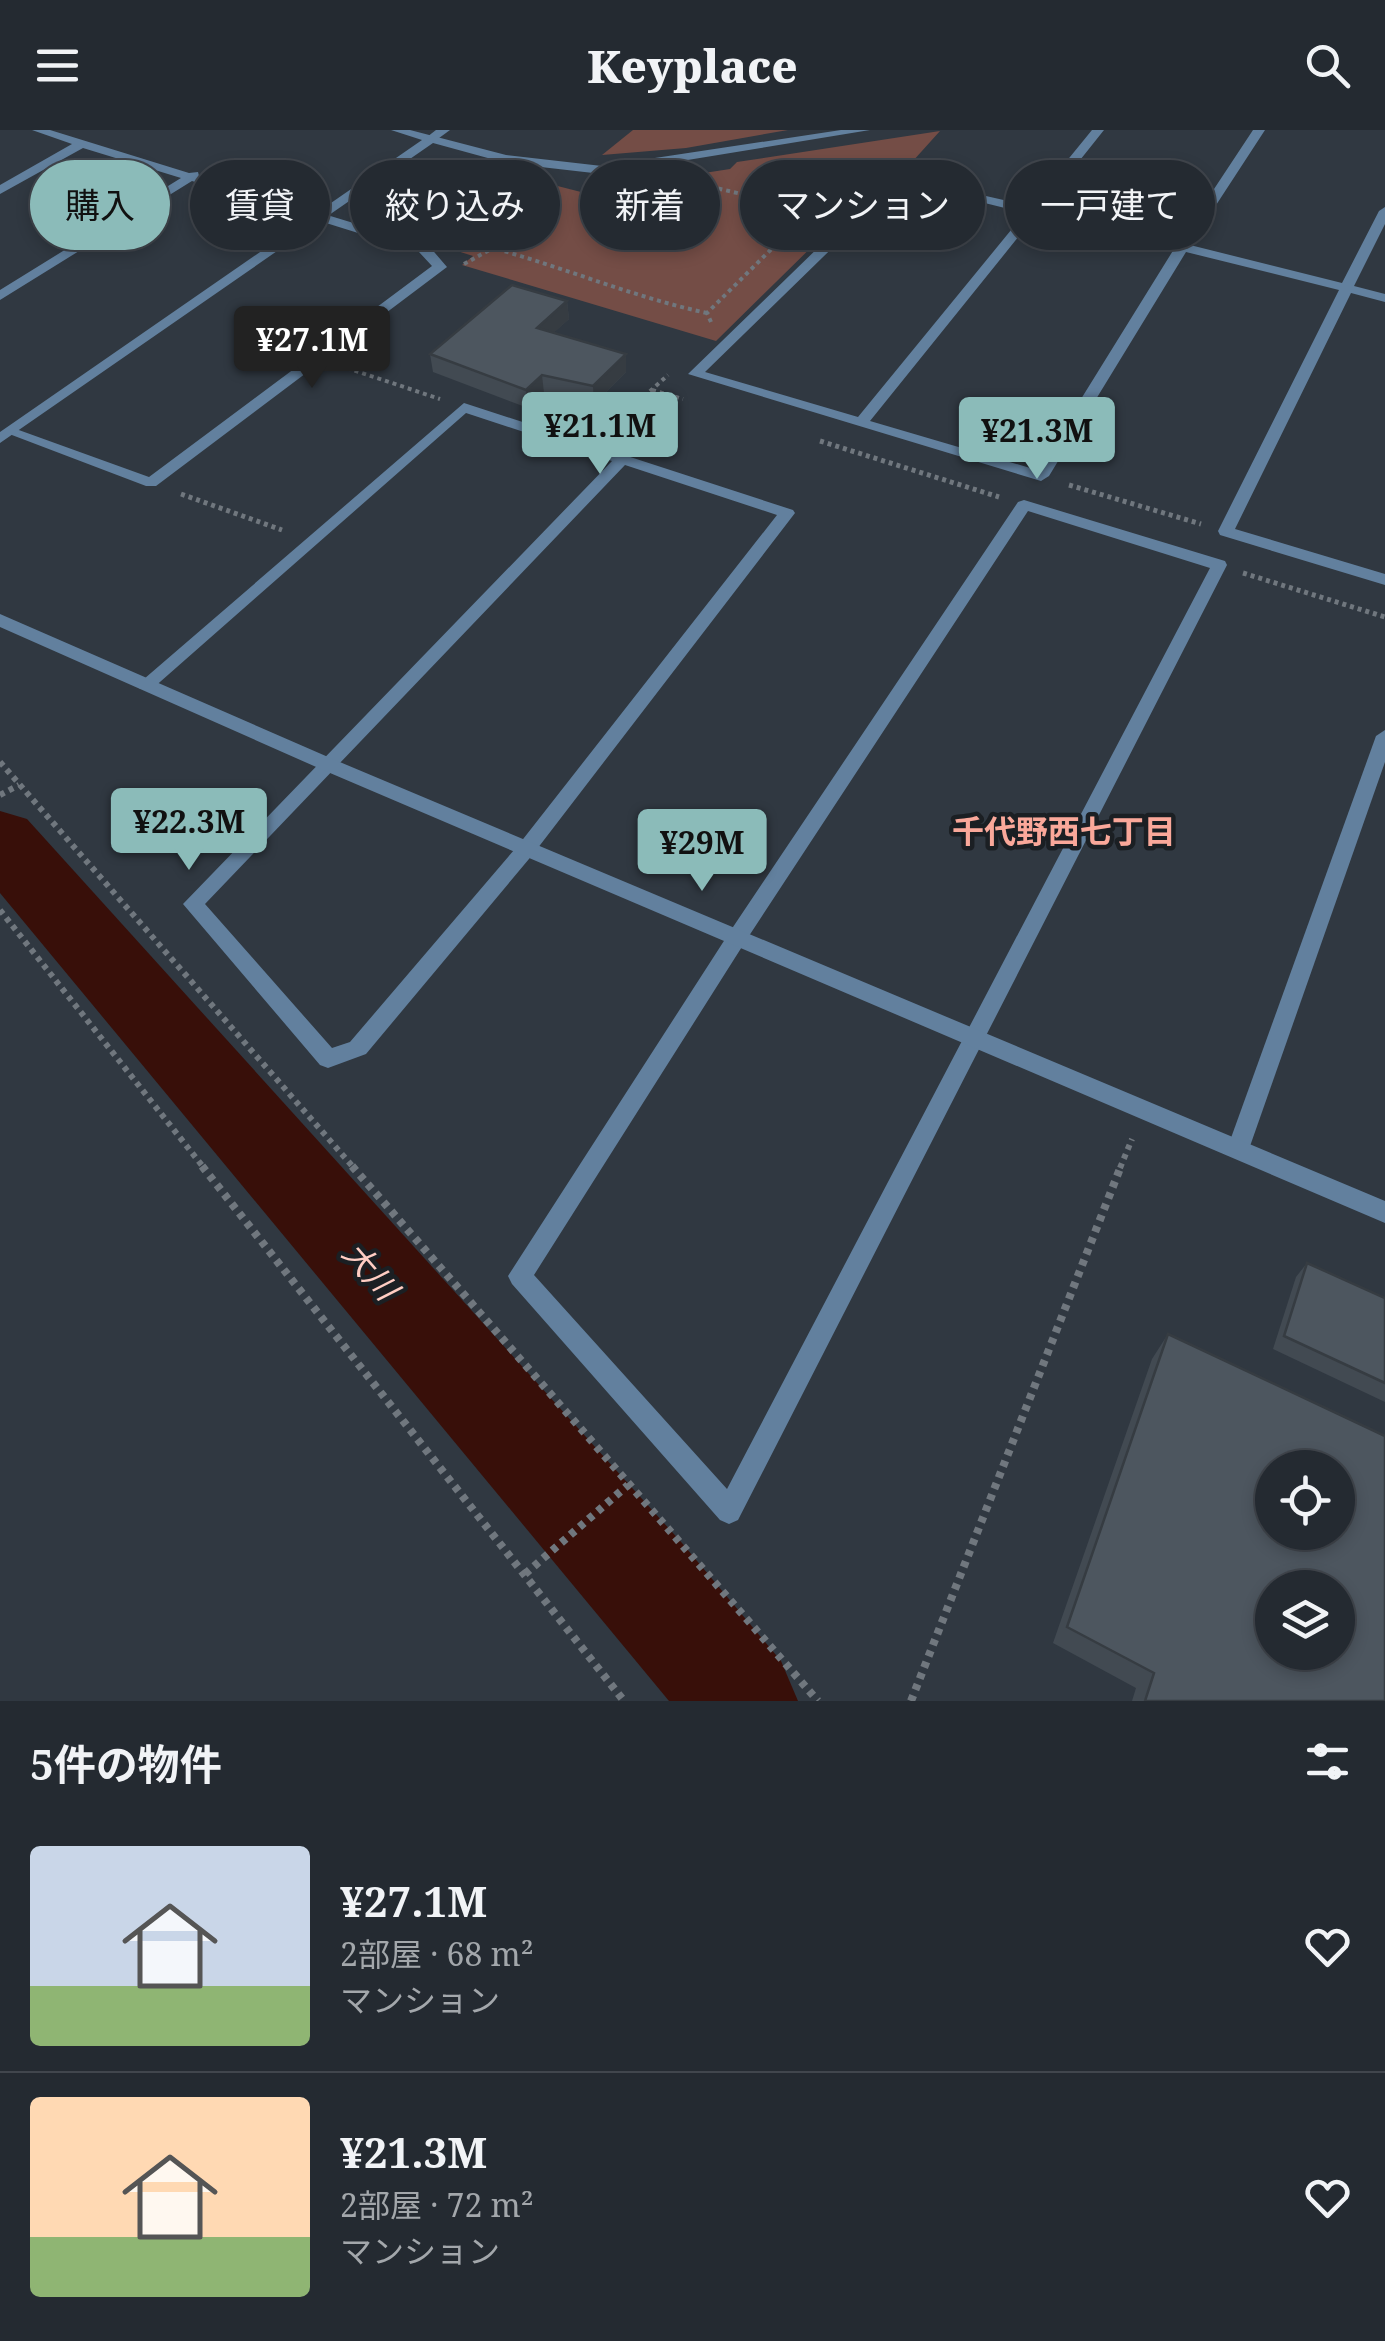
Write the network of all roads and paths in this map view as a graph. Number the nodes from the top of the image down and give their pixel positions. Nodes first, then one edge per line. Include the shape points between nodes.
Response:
1 (38, 130) edge
2 (397, 130) edge
3 (444, 130) edge
4 (864, 130) edge
5 (1098, 130) edge
6 (1259, 130) edge
7 (431, 139) junction
8 (83, 144) junction
9 (1074, 160) edge
10 (579, 167) junction
11 (190, 174) edge
12 (190, 177) edge
13 (0, 190) edge
14 (1215, 197) edge
15 (1005, 204) edge
16 (330, 211) edge
17 (1385, 211) edge
18 (330, 218) edge
19 (1005, 245) edge
20 (273, 250) edge
21 (1180, 250) edge
22 (1194, 250) edge
23 (1347, 288) junction
24 (0, 296) edge
25 (1385, 298) edge
26 (707, 314) dead end
27 (318, 358) junction
28 (668, 375) dead end
29 (652, 390) junction
30 (689, 401) dead end
31 (464, 407) junction
32 (862, 422) junction
33 (4, 433) edge
34 (819, 441) dead end
35 (588, 448) junction
36 (621, 460) junction
37 (1041, 476) junction
38 (152, 483) junction
39 (1024, 504) junction
40 (1226, 531) junction
41 (312, 540) junction
42 (1218, 565) junction
43 (1385, 580) edge
44 (1385, 617) edge
45 (0, 620) edge
46 (146, 685) junction
47 (1385, 736) edge
48 (0, 762) edge
49 (329, 766) junction
50 (18, 785) junction
51 (0, 795) edge
52 (527, 848) junction
53 (0, 910) edge
54 (738, 936) junction
55 (973, 1035) junction
56 (1144, 1108) junction
57 (1238, 1149) junction
58 (1385, 1212) edge
59 (626, 1486) junction
60 (527, 1572) junction
61 (624, 1701) edge
62 (818, 1701) edge
63 (911, 1701) edge

1 - 8 street
2 - 7 street
3 - 7 street
4 - 10 street via 602,170
5 - 9 street
6 - 14 street
7 - 10 street via 506,159
7 - 16 street
8 - 11 street
8 - 13 street
10 - 26 path via 514,221 493,248 638,298
12 - 24 street
15 - 32 street via 896,178 695,374
17 - 23 street
18 - 27 street via 424,249 440,267
19 - 32 street
20 - 33 street
21 - 37 street
22 - 23 street
23 - 25 street
23 - 40 street
27 - 31 path
27 - 38 street
28 - 29 path
29 - 30 path
29 - 35 path
31 - 35 street
31 - 41 street
32 - 37 street
33 - 38 street
34 - 39 path
35 - 36 street
36 - 49 street
36 - 52 street via 787,514
37 - 40 path
38 - 41 path
39 - 42 street
39 - 54 street
40 - 43 street
41 - 46 street
42 - 44 path
42 - 55 street
45 - 46 street
46 - 49 street
47 - 57 street
48 - 50 path
49 - 52 street
49 - 52 street via 193,904 328,1059 358,1048
50 - 51 path
50 - 59 path
52 - 54 street
53 - 60 path
54 - 55 street
54 - 55 street via 520,1276 729,1511
55 - 56 street
56 - 57 street
56 - 63 path
57 - 58 street
59 - 60 path
59 - 62 path
60 - 61 path

